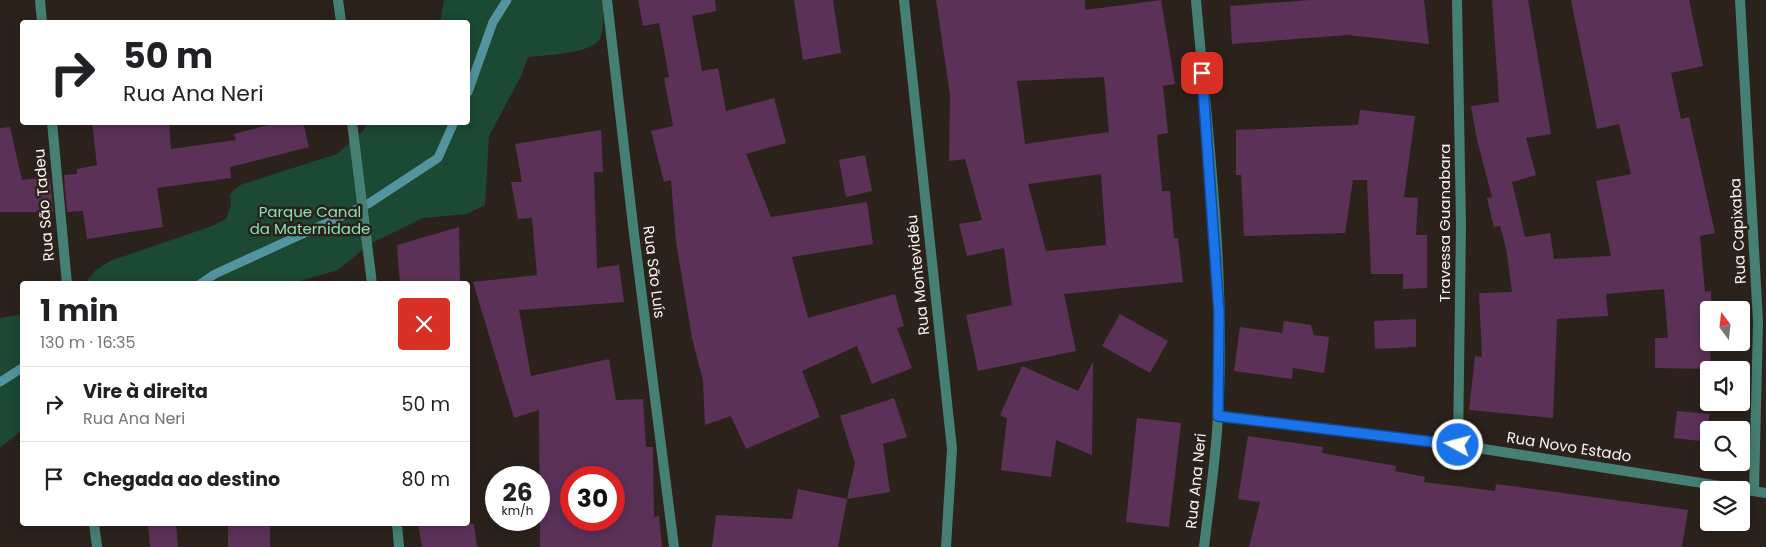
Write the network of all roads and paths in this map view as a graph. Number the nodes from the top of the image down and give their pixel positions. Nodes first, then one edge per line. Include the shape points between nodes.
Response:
1 (40, 0) edge
2 (338, 0) edge
3 (607, 0) edge
4 (904, 0) edge
5 (1196, 0) edge
6 (1458, 0) edge
7 (1740, 0) edge
8 (42, 20) edge
9 (341, 20) edge
10 (52, 125) edge
11 (352, 125) edge
12 (67, 281) edge
13 (372, 281) edge
14 (1218, 416) junction
15 (1458, 445) junction
16 (1754, 491) junction
17 (1766, 493) edge
18 (94, 526) edge
19 (397, 526) edge
20 (97, 547) edge
21 (399, 547) edge
22 (674, 547) edge
23 (946, 547) edge
24 (1204, 547) edge

1 - 8 street
2 - 9 street
3 - 22 street, Rua São Luís
4 - 23 street, Rua Montevidéu via 952,449
5 - 14 street, Rua Ana Neri via 1219,303
6 - 15 street, Travessa Guanabara via 1461,226
7 - 16 street, Rua Capixaba via 1758,321
10 - 12 street, Rua São Tadeu
11 - 13 street
14 - 15 street, Rua Novo Estado
14 - 24 street, Rua Ana Neri
15 - 16 street, Rua Novo Estado
16 - 17 street, Rua Novo Estado
18 - 20 street
19 - 21 street

